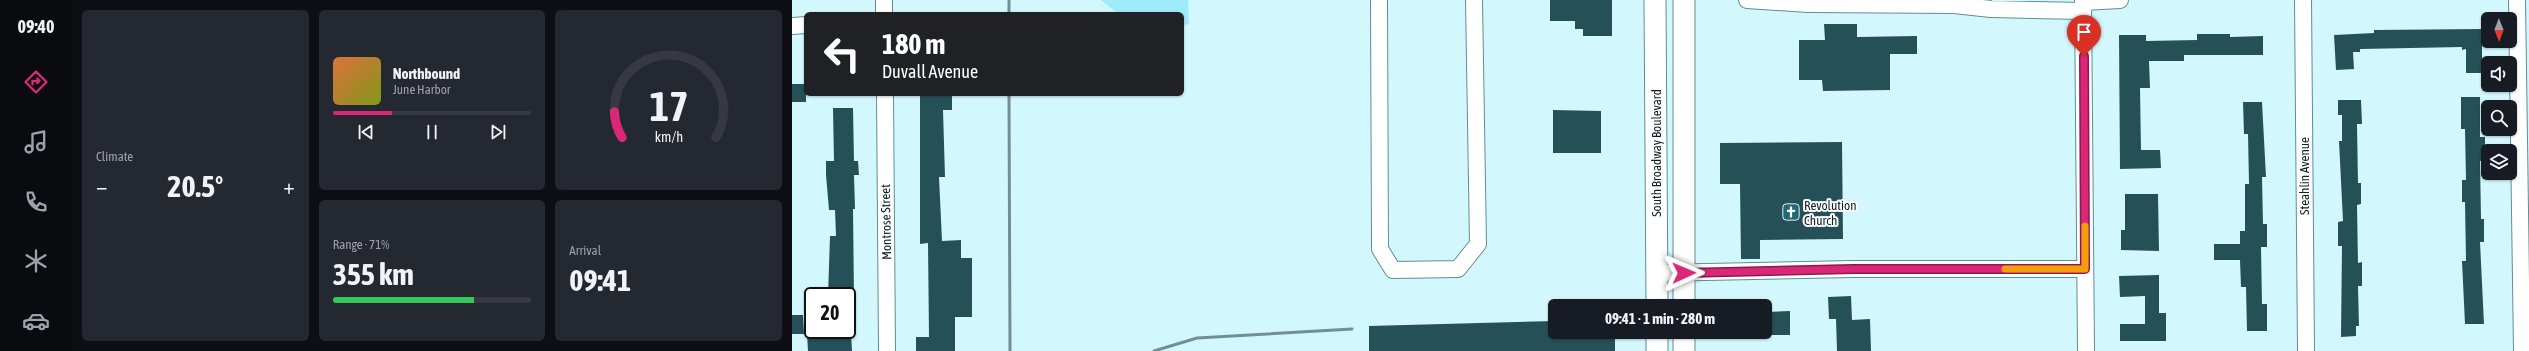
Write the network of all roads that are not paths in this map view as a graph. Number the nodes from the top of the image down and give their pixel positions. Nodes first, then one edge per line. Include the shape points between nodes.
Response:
1 (884, 0) edge
2 (1379, 0) edge
3 (1474, 0) edge
4 (1655, 0) edge
5 (1684, 0) edge
6 (1747, 0) edge
7 (2120, 0) edge
8 (2303, 0) edge
9 (2517, 0) edge
10 (2083, 4) edge
11 (884, 12) edge
12 (804, 25) edge
13 (792, 26) edge
14 (885, 96) edge
15 (2085, 269) junction
16 (1656, 273) junction
17 (1684, 273) junction
18 (1657, 299) edge
19 (1684, 299) edge
20 (1657, 339) edge
21 (1684, 339) edge
22 (887, 351) edge
23 (1657, 351) edge
24 (1684, 351) edge
25 (2086, 351) edge
26 (2306, 351) edge
27 (2522, 351) edge

1 - 11 street
2 - 3 street via 1380,249 1393,270 1458,269 1478,244
4 - 16 main road, South Broadway Boulevard
5 - 17 main road
6 - 10 street via 1808,4 1954,5 1991,9
7 - 10 street
8 - 26 street, Steahlin Avenue
9 - 27 street
10 - 15 street
12 - 13 street
14 - 22 street, Montrose Street
15 - 17 street via 1853,269
15 - 25 street
16 - 17 street
16 - 18 main road, South Broadway Boulevard
17 - 19 main road
20 - 23 main road
21 - 24 main road

